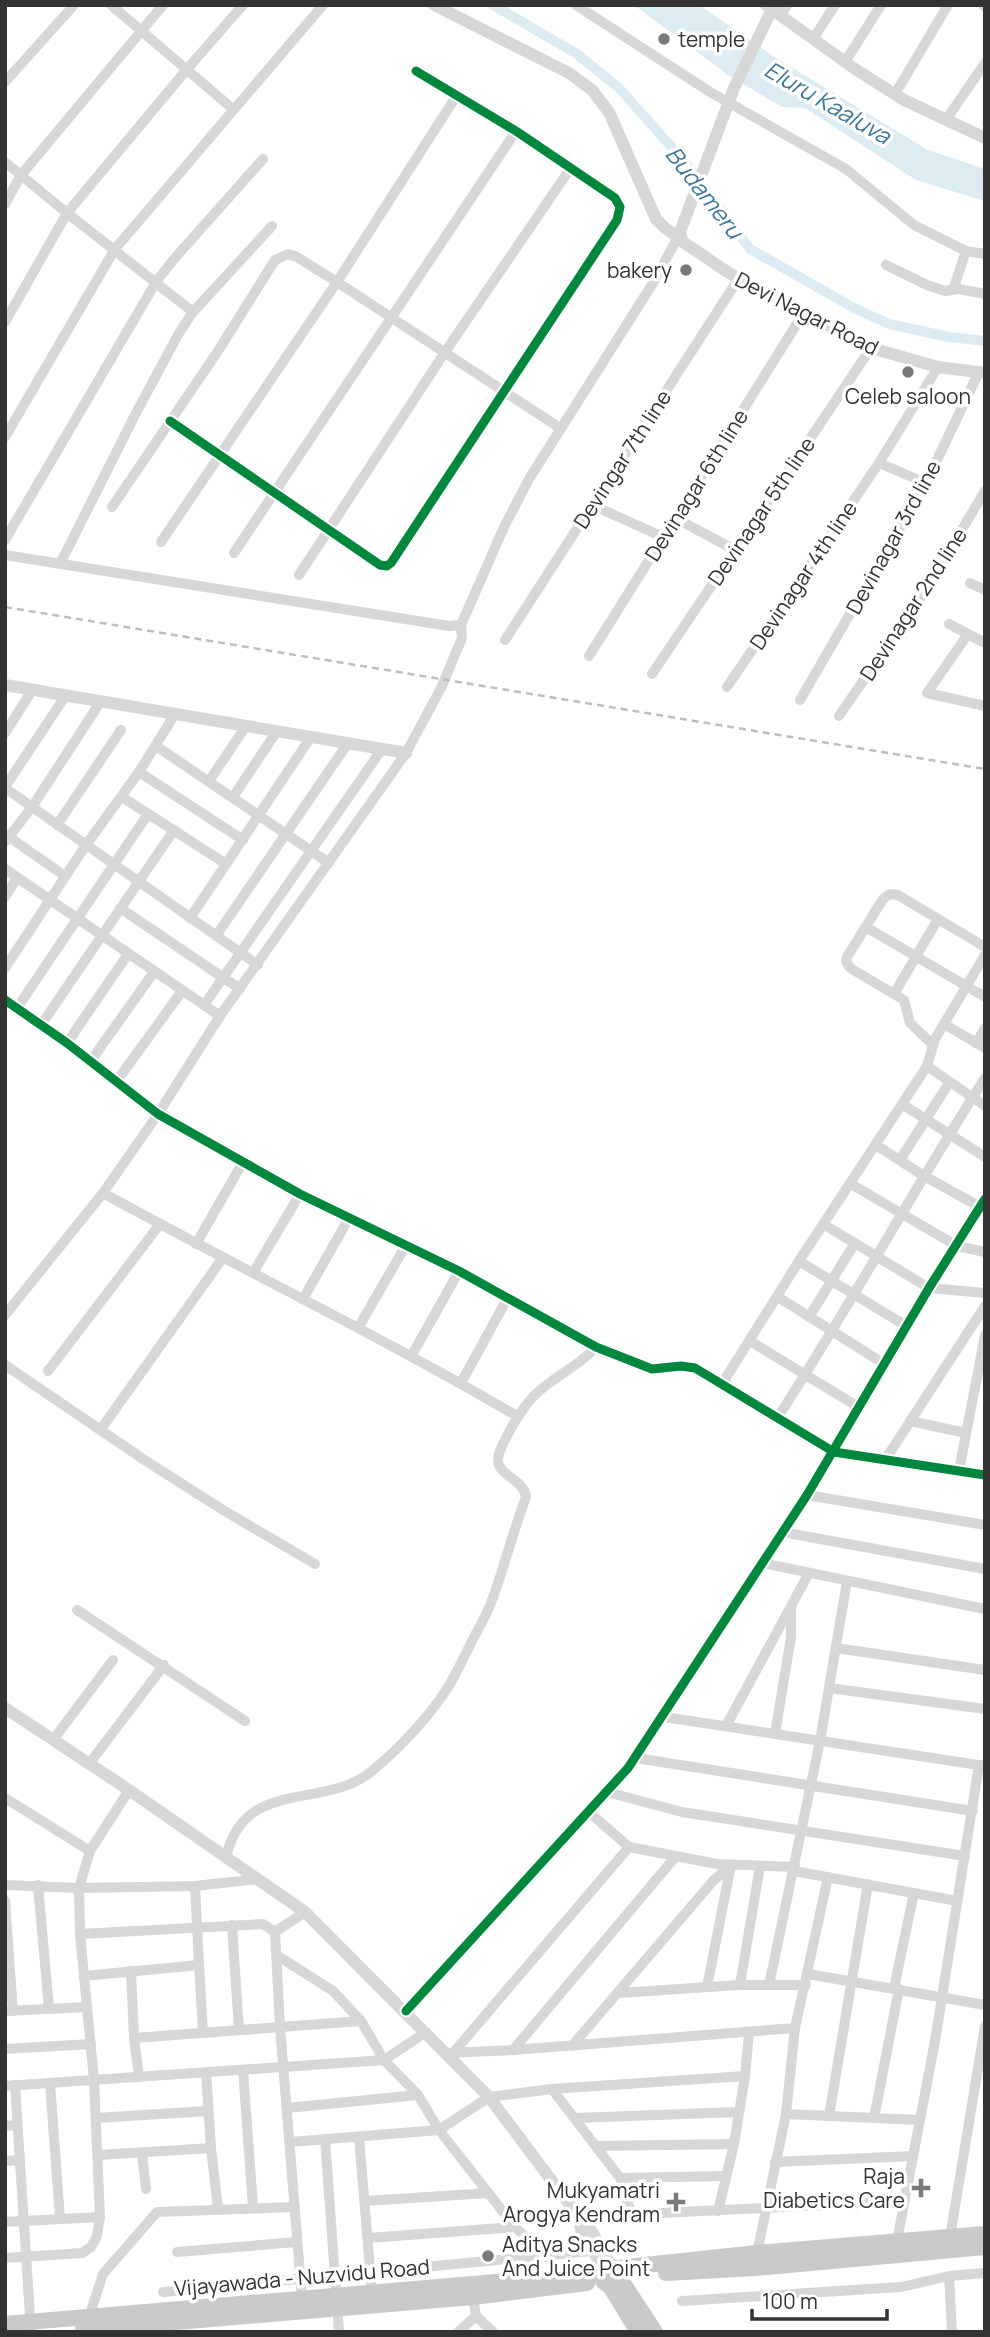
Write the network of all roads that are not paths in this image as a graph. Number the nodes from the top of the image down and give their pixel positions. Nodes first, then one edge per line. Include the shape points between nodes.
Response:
1 (74, 5) edge
2 (111, 5) edge
3 (163, 5) edge
4 (243, 5) edge
5 (323, 5) edge
6 (434, 5) edge
7 (576, 5) edge
8 (766, 5) edge
9 (835, 5) edge
10 (881, 5) edge
11 (948, 5) edge
12 (780, 9) edge
13 (143, 30) junction
14 (813, 39) junction
15 (845, 62) junction
16 (985, 63) edge
17 (188, 68) junction
18 (416, 71) dead end
19 (5, 82) edge
20 (895, 94) junction
21 (457, 95) junction
22 (728, 103) junction
23 (233, 109) junction
24 (946, 120) junction
25 (516, 131) junction
26 (985, 138) edge
27 (263, 159) dead end
28 (5, 162) edge
29 (570, 169) junction
30 (21, 175) junction
31 (5, 204) edge
32 (67, 213) junction
33 (272, 226) dead end
34 (679, 237) junction
35 (115, 249) junction
36 (966, 251) junction
37 (985, 254) edge
38 (886, 265) dead end
39 (738, 278) junction
40 (156, 282) junction
41 (337, 282) junction
42 (953, 290) junction
43 (985, 294) edge
44 (193, 312) junction
45 (803, 314) junction
46 (391, 317) junction
47 (5, 322) edge
48 (871, 348) junction
49 (445, 352) junction
50 (938, 367) junction
51 (982, 372) edge
52 (505, 391) junction
53 (170, 421) junction
54 (560, 428) junction
55 (5, 437) edge
56 (222, 454) junction
57 (879, 463) junction
58 (926, 482) junction
59 (276, 491) junction
60 (985, 491) edge
61 (592, 505) junction
62 (112, 507) dead end
63 (675, 519) junction
64 (329, 528) junction
65 (663, 537) junction
66 (5, 540) edge
67 (161, 542) dead end
68 (735, 550) junction
69 (234, 553) dead end
70 (5, 555) edge
71 (60, 564) junction
72 (299, 575) dead end
73 (970, 583) dead end
74 (985, 590) edge
75 (463, 622) junction
76 (949, 624) dead end
77 (968, 634) junction
78 (505, 640) dead end
79 (985, 643) edge
80 (589, 656) dead end
81 (652, 674) dead end
82 (5, 685) edge
83 (727, 687) dead end
84 (33, 689) junction
85 (66, 695) junction
86 (800, 700) dead end
87 (101, 701) junction
88 (985, 706) edge
89 (176, 714) junction
90 (839, 716) dead end
91 (246, 726) junction
92 (121, 730) dead end
93 (276, 731) junction
94 (5, 733) edge
95 (311, 737) junction
96 (348, 743) junction
97 (156, 746) junction
98 (382, 749) junction
99 (406, 753) junction
100 (139, 772) junction
101 (209, 782) junction
102 (5, 788) edge
103 (122, 797) junction
104 (233, 797) junction
105 (32, 807) junction
106 (148, 814) junction
107 (259, 815) junction
108 (57, 825) junction
109 (173, 830) junction
110 (286, 834) junction
111 (243, 839) junction
112 (7, 840) edge
113 (86, 845) junction
114 (313, 852) junction
115 (113, 863) junction
116 (329, 863) junction
117 (226, 864) junction
118 (5, 869) edge
119 (65, 876) junction
120 (17, 878) junction
121 (138, 881) junction
122 (5, 897) edge
123 (49, 900) junction
124 (120, 908) junction
125 (75, 918) junction
126 (190, 918) junction
127 (938, 919) junction
128 (866, 927) junction
129 (101, 936) junction
130 (216, 936) junction
131 (985, 947) edge
132 (241, 953) junction
133 (128, 954) junction
134 (985, 955) edge
135 (916, 956) junction
136 (257, 965) junction
137 (5, 968) edge
138 (154, 972) junction
139 (223, 978) junction
140 (967, 986) junction
141 (240, 989) junction
142 (182, 990) junction
143 (894, 994) junction
144 (985, 996) edge
145 (5, 1000) edge
146 (204, 1005) junction
147 (17, 1008) junction
148 (220, 1016) junction
149 (944, 1024) junction
150 (41, 1025) junction
151 (985, 1028) edge
152 (67, 1043) junction
153 (933, 1045) junction
154 (980, 1045) edge
155 (90, 1062) junction
156 (927, 1066) junction
157 (985, 1078) edge
158 (116, 1082) junction
159 (949, 1083) junction
160 (972, 1098) junction
161 (902, 1104) junction
162 (985, 1106) edge
163 (158, 1114) junction
164 (926, 1119) junction
165 (949, 1134) junction
166 (876, 1145) junction
167 (985, 1157) edge
168 (900, 1160) junction
169 (243, 1162) junction
170 (924, 1177) junction
171 (851, 1184) junction
172 (103, 1193) junction
173 (299, 1194) junction
174 (983, 1205) edge
175 (902, 1214) junction
176 (349, 1218) junction
177 (160, 1224) junction
178 (823, 1224) junction
179 (856, 1243) junction
180 (196, 1244) junction
181 (406, 1245) junction
182 (957, 1246) junction
183 (985, 1252) edge
184 (876, 1254) junction
185 (222, 1259) junction
186 (799, 1261) junction
187 (459, 1271) junction
188 (253, 1273) junction
189 (832, 1281) junction
190 (929, 1288) junction
191 (985, 1293) edge
192 (855, 1295) junction
193 (778, 1297) junction
194 (303, 1299) junction
195 (507, 1299) junction
196 (985, 1306) edge
197 (5, 1315) edge
198 (809, 1317) junction
199 (908, 1327) junction
200 (358, 1328) junction
201 (832, 1331) junction
202 (985, 1335) edge
203 (750, 1341) junction
204 (596, 1347) junction
205 (412, 1355) junction
206 (5, 1365) edge
207 (886, 1365) junction
208 (48, 1371) dead end
209 (806, 1375) junction
210 (461, 1383) junction
211 (722, 1384) junction
212 (860, 1408) junction
213 (517, 1416) junction
214 (778, 1417) junction
215 (911, 1421) junction
216 (101, 1429) junction
217 (966, 1433) junction
218 (834, 1452) junction
219 (885, 1460) junction
220 (959, 1471) junction
221 (985, 1475) edge
222 (807, 1495) junction
223 (985, 1525) edge
224 (782, 1532) junction
225 (762, 1563) junction
226 (315, 1564) dead end
227 (985, 1569) edge
228 (809, 1573) junction
229 (847, 1581) junction
230 (791, 1605) junction
231 (985, 1609) edge
232 (76, 1610) dead end
233 (836, 1648) junction
234 (113, 1660) dead end
235 (164, 1665) junction
236 (985, 1670) edge
237 (829, 1688) junction
238 (5, 1708) edge
239 (985, 1709) edge
240 (664, 1717) junction
241 (245, 1721) dead end
242 (726, 1726) junction
243 (775, 1734) junction
244 (53, 1740) junction
245 (820, 1741) junction
246 (636, 1758) junction
247 (89, 1764) junction
248 (982, 1765) edge
249 (811, 1786) junction
250 (129, 1790) junction
251 (607, 1792) junction
252 (5, 1798) edge
253 (973, 1811) junction
254 (589, 1812) junction
255 (802, 1830) junction
256 (629, 1847) junction
257 (90, 1851) junction
258 (676, 1856) junction
259 (965, 1856) junction
260 (226, 1857) junction
261 (731, 1865) junction
262 (760, 1866) junction
263 (794, 1869) junction
264 (828, 1877) junction
265 (259, 1880) junction
266 (868, 1884) junction
267 (5, 1885) edge
268 (38, 1885) junction
269 (195, 1886) junction
270 (79, 1888) junction
271 (914, 1893) junction
272 (5, 1901) edge
273 (957, 1901) junction
274 (305, 1912) junction
275 (6, 1919) edge
276 (232, 1926) junction
277 (197, 1928) junction
278 (275, 1932) junction
279 (80, 1934) junction
280 (7, 1956) edge
281 (278, 1956) junction
282 (199, 1965) junction
283 (131, 1971) junction
284 (808, 1974) junction
285 (84, 1976) junction
286 (853, 1980) junction
287 (740, 1985) junction
288 (769, 1985) junction
289 (806, 1985) junction
290 (707, 1987) junction
291 (897, 1988) junction
292 (618, 1993) junction
293 (942, 1997) junction
294 (985, 2005) edge
295 (87, 2007) junction
296 (49, 2009) junction
297 (9, 2011) edge
298 (406, 2011) junction
299 (360, 2021) junction
300 (985, 2026) edge
301 (280, 2027) junction
302 (795, 2028) junction
303 (239, 2030) junction
304 (426, 2032) junction
305 (749, 2032) junction
306 (203, 2033) junction
307 (134, 2038) junction
308 (90, 2044) junction
309 (572, 2046) junction
310 (5, 2049) edge
311 (513, 2050) junction
312 (449, 2053) junction
313 (384, 2060) junction
314 (284, 2067) junction
315 (243, 2070) junction
316 (206, 2072) junction
317 (745, 2076) junction
318 (139, 2077) junction
319 (94, 2080) junction
320 (50, 2083) junction
321 (10, 2086) edge
322 (552, 2089) junction
323 (418, 2095) junction
324 (489, 2097) junction
325 (287, 2108) junction
326 (208, 2111) junction
327 (739, 2112) junction
328 (786, 2114) junction
329 (829, 2116) junction
330 (96, 2118) junction
331 (575, 2118) junction
332 (874, 2118) junction
333 (919, 2120) junction
334 (17, 2125) junction
335 (5, 2126) edge
336 (439, 2130) junction
337 (359, 2137) junction
338 (325, 2139) junction
339 (290, 2143) junction
340 (734, 2144) junction
341 (597, 2146) junction
342 (211, 2148) junction
343 (142, 2152) junction
344 (98, 2155) junction
345 (912, 2156) junction
346 (19, 2160) junction
347 (5, 2161) edge
348 (775, 2162) junction
349 (726, 2176) junction
350 (620, 2178) junction
351 (146, 2189) dead end
352 (488, 2193) junction
353 (365, 2201) junction
354 (904, 2201) junction
355 (253, 2207) junction
356 (295, 2207) junction
357 (768, 2208) junction
358 (218, 2209) junction
359 (718, 2211) junction
360 (632, 2215) junction
361 (100, 2217) junction
362 (579, 2217) junction
363 (60, 2219) junction
364 (23, 2221) junction
365 (5, 2222) edge
366 (515, 2227) junction
367 (985, 2234) edge
368 (950, 2237) junction
369 (368, 2238) junction
370 (897, 2241) junction
371 (297, 2242) junction
372 (985, 2247) edge
373 (591, 2251) junction
374 (177, 2252) dead end
375 (757, 2253) junction
376 (25, 2256) junction
377 (546, 2257) junction
378 (5, 2258) edge
379 (370, 2273) junction
380 (985, 2273) edge
381 (611, 2275) junction
382 (335, 2276) junction
383 (949, 2277) junction
384 (300, 2279) junction
385 (163, 2292) dead end
386 (372, 2293) junction
387 (473, 2297) junction
388 (302, 2298) junction
389 (682, 2301) dead end
390 (336, 2302) junction
391 (475, 2316) junction
392 (88, 2322) junction
393 (5, 2324) edge
394 (30, 2327) edge
395 (129, 2328) edge
396 (47, 2332) edge
397 (339, 2332) edge
398 (458, 2332) edge
399 (493, 2332) edge
400 (638, 2332) edge
401 (655, 2332) edge
402 (952, 2332) edge

1 - 19 street
2 - 13 street
3 - 13 street
4 - 17 street
5 - 23 street
6 - 34 street, Devi Nagar Road via 592,90 609,112 656,219
7 - 22 street
8 - 12 street
9 - 14 street
10 - 15 street
11 - 20 street
12 - 14 street
12 - 22 street, bridge
13 - 17 street
13 - 30 street
14 - 15 street
15 - 20 street
16 - 24 street
17 - 23 street
17 - 32 street
18 - 21 street
20 - 24 street
21 - 25 street
21 - 41 street
22 - 34 street
22 - 36 street via 846,169 914,225
23 - 35 street
24 - 26 street
25 - 29 street
25 - 46 street
27 - 40 street
28 - 30 street
29 - 49 street
29 - 52 street via 615,198 620,207 617,220
30 - 31 street
30 - 32 street
32 - 35 street
32 - 47 street
33 - 44 street
34 - 39 street, Devi Nagar Road
34 - 54 street
35 - 40 street
35 - 55 street
36 - 37 street
36 - 42 street
38 - 42 street via 927,285
39 - 45 street, Devi Nagar Road
39 - 61 street, Devingar 7th line
40 - 44 street
40 - 66 street
41 - 46 street
41 - 53 street via 297,257 288,254 275,260
41 - 56 street
42 - 43 street
44 - 71 street
45 - 48 street, Devi Nagar Road
45 - 63 street, Devinagar 6th line
46 - 49 street
46 - 59 street
48 - 50 street, Devi Nagar Road
48 - 68 street, Devinagar 5th line
49 - 52 street
49 - 64 street
50 - 51 street, Devi Nagar Road
50 - 57 street, Devinagar 4th line
51 - 58 street, Devinagar 3rd line
52 - 54 street
52 - 64 street via 391,563 380,565
53 - 56 street
53 - 62 street
54 - 75 street via 504,527
56 - 59 street
56 - 67 street
57 - 58 street
57 - 83 street, Devinagar 4th line
58 - 86 street, Devinagar 3rd line
59 - 64 street
59 - 69 street
60 - 90 street, Devinagar 2nd line via 927,588
61 - 65 street
61 - 78 street, Devingar 7th line
63 - 65 street, Devinagar 6th line
63 - 68 street
64 - 72 street
65 - 80 street, Devinagar 6th line
68 - 81 street, Devinagar 5th line
70 - 71 street
71 - 75 street via 449,626
73 - 74 street
75 - 99 street via 462,638 441,688
76 - 77 street
77 - 79 street
77 - 88 street via 927,693
82 - 84 street
84 - 85 street
84 - 94 street
85 - 87 street
85 - 102 street
87 - 89 street
87 - 105 street
89 - 91 street
89 - 97 street
91 - 93 street
91 - 101 street
92 - 108 street
93 - 95 street
93 - 104 street
95 - 96 street
95 - 107 street
96 - 98 street
96 - 110 street
97 - 100 street
97 - 101 street
98 - 99 street
98 - 114 street
99 - 116 street
100 - 103 street
100 - 111 street
101 - 104 street
102 - 105 street
103 - 106 street
103 - 113 street
104 - 107 street
105 - 108 street
105 - 112 street
106 - 109 street
106 - 115 street
107 - 110 street
107 - 111 street
108 - 113 street
109 - 117 street
109 - 121 street
110 - 114 street
110 - 130 street
111 - 117 street
112 - 119 street
113 - 115 street
113 - 119 street
114 - 116 street
114 - 132 street
115 - 121 street
115 - 125 street
116 - 136 street
117 - 126 street
118 - 120 street
119 - 123 street
120 - 122 street
120 - 123 street
121 - 124 street
121 - 126 street
123 - 125 street
123 - 137 street
124 - 129 street
124 - 139 street
125 - 129 street
125 - 147 street
126 - 130 street
127 - 128 street via 890,894
127 - 131 street
127 - 135 street
128 - 135 street
128 - 143 street via 847,964
129 - 133 street
129 - 150 street
130 - 132 street
132 - 136 street
132 - 139 street
133 - 138 street
133 - 152 street
134 - 140 street
135 - 140 street
135 - 143 street
136 - 141 street
138 - 142 street
138 - 155 street
139 - 141 street
139 - 146 street
140 - 144 street
140 - 149 street
141 - 148 street
142 - 146 street
142 - 158 street
143 - 153 street via 907,1003 910,1023
145 - 147 street
146 - 148 street
147 - 150 street
148 - 163 street
149 - 153 street
149 - 154 street
150 - 152 street
151 - 154 street
152 - 155 street
153 - 156 street
155 - 158 street
156 - 159 street
156 - 161 street
157 - 160 street
158 - 163 street
159 - 160 street
159 - 164 street
160 - 162 street
160 - 165 street
161 - 164 street
161 - 166 street
163 - 169 street
163 - 172 street
164 - 165 street
164 - 168 street
165 - 167 street
165 - 170 street
166 - 168 street
166 - 171 street
168 - 170 street
169 - 173 street
169 - 180 street
170 - 174 street
170 - 175 street
171 - 175 street
171 - 178 street
172 - 177 street
172 - 197 street
173 - 176 street
173 - 188 street
174 - 182 street
175 - 182 street
175 - 184 street
176 - 181 street
176 - 194 street
177 - 180 street
177 - 208 street
178 - 179 street
178 - 186 street
179 - 184 street
179 - 189 street
180 - 185 street
181 - 187 street
181 - 200 street
182 - 183 street
182 - 190 street
184 - 190 street
184 - 192 street
185 - 188 street
185 - 216 street
186 - 189 street
186 - 193 street
187 - 195 street
187 - 205 street
188 - 194 street
189 - 192 street
189 - 198 street
190 - 191 street
190 - 199 street
192 - 199 street
192 - 201 street
193 - 198 street
193 - 203 street
194 - 200 street
195 - 204 street
195 - 210 street
196 - 215 street
198 - 201 street
199 - 207 street
200 - 205 street
201 - 207 street
201 - 209 street
202 - 217 street
203 - 209 street
203 - 211 street
204 - 211 street via 652,1369 695,1368
204 - 213 street via 543,1388
205 - 210 street
206 - 216 street
207 - 212 street
209 - 212 street
209 - 214 street
210 - 213 street
211 - 214 street
212 - 218 street
213 - 260 street via 498,1463 522,1485 526,1497 490,1605 450,1685 369,1773 349,1785 270,1803 249,1815 230,1839
214 - 218 street
215 - 217 street
215 - 219 street
216 - 226 street
217 - 220 street
218 - 219 street
218 - 222 street
219 - 220 street
220 - 221 street
222 - 223 street
222 - 224 street
224 - 225 street
224 - 227 street
225 - 228 street
225 - 240 street
228 - 229 street
228 - 230 street
229 - 231 street
229 - 233 street
230 - 242 street
230 - 243 street via 791,1637
232 - 235 street
233 - 236 street
233 - 237 street
234 - 244 street
235 - 241 street
235 - 247 street
237 - 239 street
237 - 245 street
238 - 244 street
240 - 242 street
240 - 246 street
242 - 243 street
243 - 245 street
244 - 247 street
245 - 248 street
245 - 249 street
246 - 249 street
246 - 251 street
247 - 250 street
248 - 253 street
249 - 253 street
249 - 255 street
250 - 257 street
250 - 260 street
251 - 254 street
251 - 255 street via 682,1812
252 - 257 street
253 - 259 street
254 - 256 street
254 - 298 street
255 - 259 street
255 - 263 street
256 - 258 street
256 - 312 street
257 - 270 street
258 - 261 street
258 - 311 street
259 - 273 street
260 - 265 street
261 - 262 street
261 - 290 street
261 - 292 street
262 - 263 street
262 - 287 street
263 - 264 street
263 - 288 street
264 - 266 street
264 - 284 street
265 - 269 street
265 - 274 street
266 - 271 street
266 - 286 street
267 - 268 street
268 - 270 street
268 - 296 street
269 - 270 street
269 - 277 street
270 - 279 street
271 - 273 street
271 - 291 street
272 - 275 street
273 - 293 street
274 - 278 street
274 - 298 street
275 - 280 street
276 - 277 street
276 - 278 street via 263,1924
276 - 303 street
277 - 279 street
277 - 282 street
278 - 281 street
279 - 285 street
280 - 297 street
281 - 299 street via 333,1992
281 - 301 street
282 - 283 street
282 - 306 street
283 - 285 street
283 - 307 street
284 - 286 street
284 - 289 street
285 - 295 street
286 - 291 street
286 - 329 street
287 - 288 street
287 - 290 street
288 - 289 street
289 - 302 street
290 - 292 street
291 - 293 street
291 - 332 street
292 - 309 street
293 - 294 street
293 - 333 street
295 - 296 street
295 - 308 street
296 - 297 street
298 - 304 street
299 - 301 street
299 - 313 street
300 - 368 street
301 - 303 street
301 - 314 street
302 - 305 street
302 - 328 street
303 - 306 street
304 - 312 street
304 - 313 street
305 - 309 street
305 - 317 street
306 - 307 street
307 - 318 street
308 - 310 street
308 - 319 street
309 - 311 street
311 - 312 street
312 - 324 street
313 - 314 street
313 - 323 street
314 - 315 street
314 - 325 street
315 - 316 street
315 - 355 street
316 - 318 street
316 - 326 street
317 - 322 street
317 - 327 street
318 - 319 street
319 - 320 street
319 - 330 street
320 - 321 street
320 - 363 street
321 - 334 street
322 - 324 street
322 - 331 street
323 - 325 street
323 - 336 street
324 - 336 street
324 - 362 street
325 - 339 street
326 - 330 street
326 - 342 street
327 - 331 street
327 - 340 street
328 - 329 street
328 - 348 street
329 - 332 street
330 - 344 street
331 - 341 street
332 - 333 street
333 - 345 street
334 - 335 street
334 - 346 street
336 - 337 street
336 - 352 street
337 - 338 street
337 - 353 street
338 - 339 street
338 - 382 street
339 - 356 street
340 - 341 street
340 - 349 street
341 - 350 street
342 - 343 street
342 - 358 street
343 - 344 street
343 - 351 street
344 - 361 street
345 - 348 street
345 - 354 street
346 - 347 street
346 - 364 street
348 - 357 street
349 - 350 street
349 - 359 street
350 - 360 street
352 - 353 street
352 - 366 street
353 - 369 street
354 - 357 street
354 - 370 street
355 - 356 street
355 - 358 street
356 - 371 street
357 - 359 street
357 - 375 street
358 - 392 street via 157,2211 103,2274
359 - 360 street
360 - 362 street
361 - 363 street
361 - 376 street via 97,2236 82,2253
362 - 373 street
362 - 381 street via 591,2230
363 - 364 street
364 - 365 street
364 - 376 street
366 - 369 street
366 - 377 street
367 - 368 main road, Vijayawada - Nuzvidu Road
368 - 370 main road, Vijayawada - Nuzvidu Road
369 - 379 street
370 - 375 main road, Vijayawada - Nuzvidu Road
371 - 374 street
371 - 384 street
372 - 381 main road, Vijayawada - Nuzvidu Road via 756,2268
373 - 377 street
373 - 381 street
375 - 381 main road, Vijayawada - Nuzvidu Road
376 - 378 street
376 - 394 street
377 - 379 street
379 - 382 street
379 - 386 street
380 - 383 street
381 - 386 main road, Vijayawada - Nuzvidu Road
381 - 387 main road, Vijayawada - Nuzvidu Road
381 - 400 main road
381 - 401 main road
382 - 384 street
382 - 390 street
383 - 389 street via 901,2287
383 - 402 street
384 - 385 street
384 - 388 street
386 - 390 main road, Vijayawada - Nuzvidu Road
387 - 390 main road, Vijayawada - Nuzvidu Road
387 - 391 street
388 - 390 main road, Vijayawada - Nuzvidu Road
388 - 392 main road, Vijayawada - Nuzvidu Road
390 - 395 main road, Vijayawada - Nuzvidu Road
390 - 397 street
391 - 398 street
391 - 399 street
392 - 394 main road, Vijayawada - Nuzvidu Road
392 - 395 main road, Vijayawada - Nuzvidu Road
392 - 396 main road, Vijayawada - Nuzvidu Road
393 - 394 main road, Vijayawada - Nuzvidu Road

